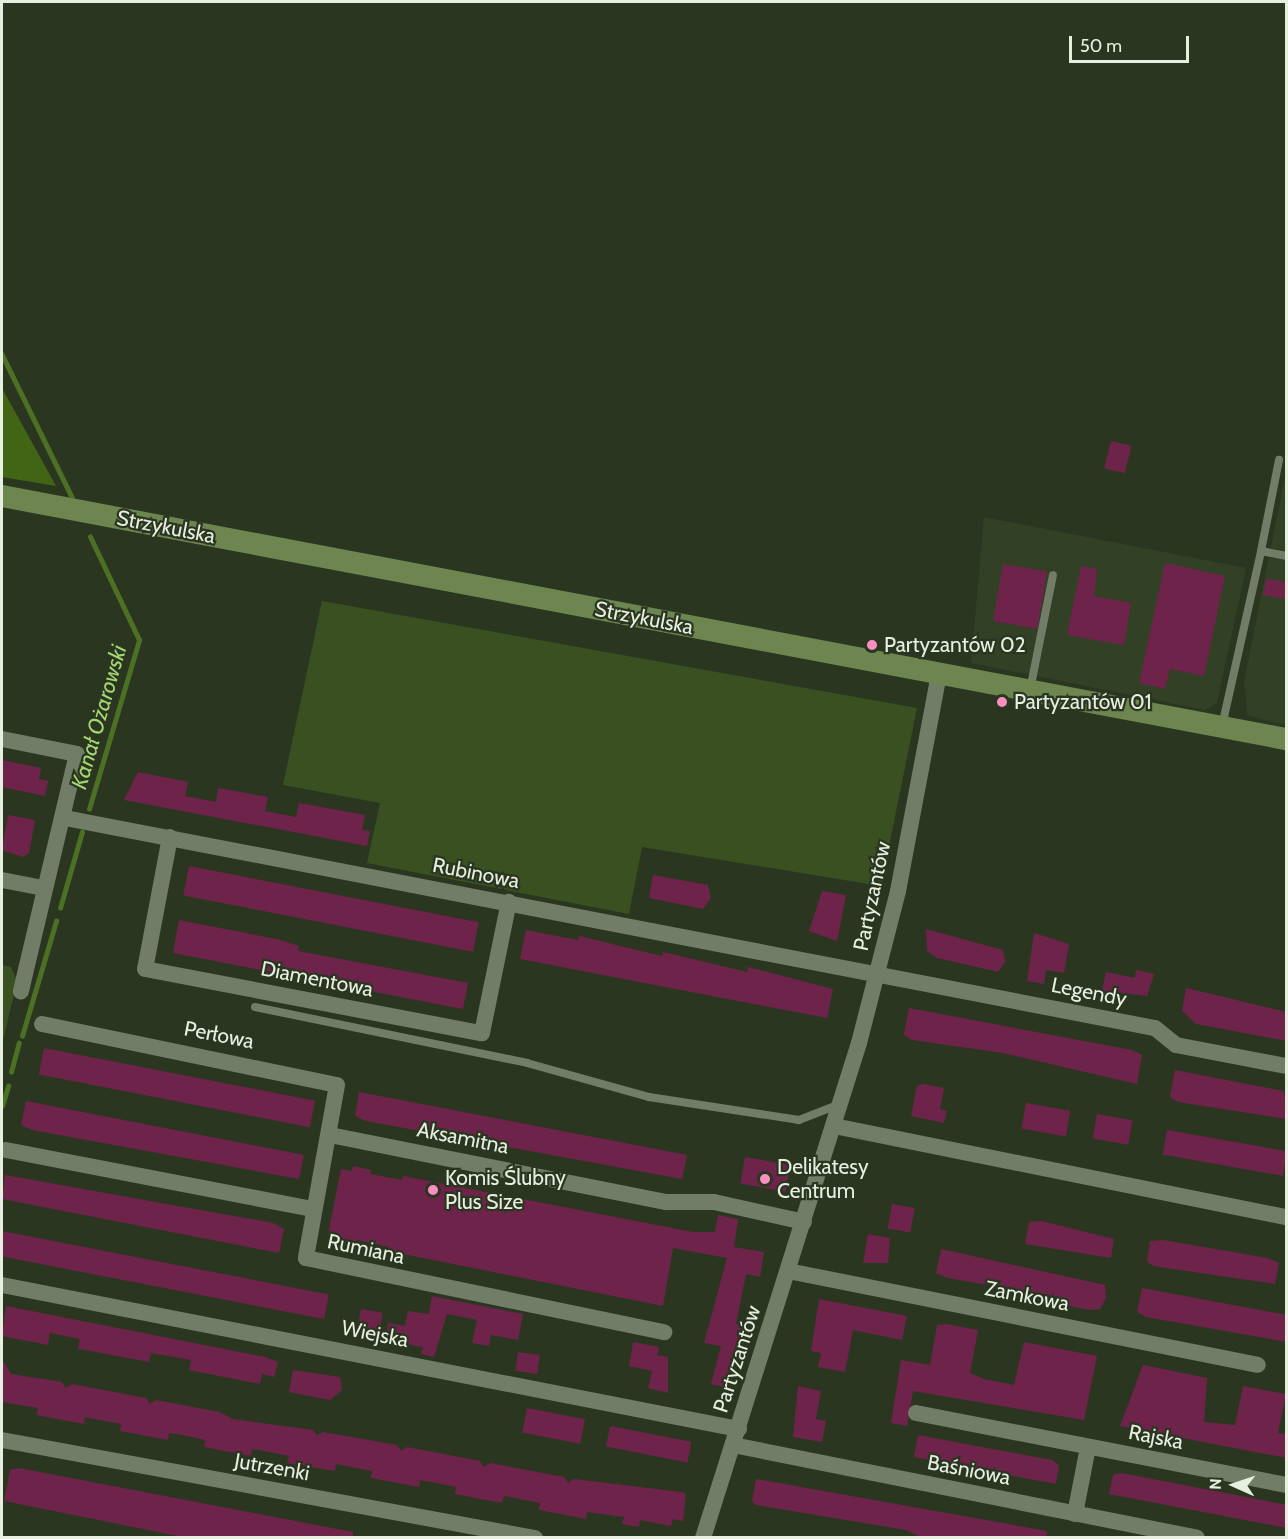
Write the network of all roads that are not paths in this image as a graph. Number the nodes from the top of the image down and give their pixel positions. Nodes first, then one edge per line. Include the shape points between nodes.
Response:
1 (1279, 460) dead end
2 (2, 496) edge
3 (1261, 551) junction
4 (1287, 556) edge
5 (1053, 575) dead end
6 (939, 673) junction
7 (1030, 690) junction
8 (1222, 726) junction
9 (2, 739) edge
10 (1287, 739) edge
11 (65, 818) junction
12 (170, 837) junction
13 (2, 880) edge
14 (43, 888) junction
15 (509, 902) junction
16 (878, 974) junction
17 (21, 991) dead end
18 (255, 1007) dead end
19 (42, 1024) dead end
20 (1287, 1066) edge
21 (840, 1104) junction
22 (834, 1126) junction
23 (330, 1135) junction
24 (6, 1150) dead end
25 (312, 1209) junction
26 (1287, 1217) edge
27 (804, 1222) junction
28 (788, 1271) junction
29 (2, 1285) edge
30 (664, 1332) dead end
31 (1258, 1365) dead end
32 (915, 1413) dead end
33 (739, 1428) junction
34 (2, 1440) edge
35 (733, 1445) junction
36 (1088, 1447) junction
37 (1287, 1485) edge
38 (1075, 1515) junction
39 (535, 1538) edge
40 (703, 1538) edge
41 (1197, 1538) edge

1 - 3 lane
2 - 6 street, Strzykulska
3 - 4 lane
3 - 8 lane
5 - 7 lane
6 - 7 street, Strzykulska
6 - 16 street, Partyzantów
7 - 8 street, Strzykulska
8 - 10 street, Strzykulska
9 - 11 street via 77,754
11 - 12 street, Rubinowa
11 - 14 street
12 - 15 street, Rubinowa
12 - 15 street, Diamentowa via 145,969 482,1033
13 - 14 street
14 - 17 street
15 - 16 street, Rubinowa
16 - 20 street, Legendy via 1155,1028 1176,1045
16 - 21 street, Partyzantów
18 - 21 lane via 527,1063 649,1097 799,1120
19 - 23 street, Perłowa via 320,1078 336,1085
21 - 22 street, Partyzantów
22 - 26 street
22 - 27 street, Partyzantów
23 - 25 street
23 - 27 street, Aksamitna via 666,1202 714,1202
24 - 25 street, Rumiana
25 - 30 street, Rumiana via 306,1258 319,1263
27 - 28 street, Partyzantów
28 - 31 street, Zamkowa
28 - 33 street, Partyzantów
29 - 33 street, Wiejska
32 - 36 street, Rajska
33 - 35 street, Partyzantów
34 - 39 street, Jutrzenki
35 - 38 street, Baśniowa
35 - 40 street, Partyzantów
36 - 37 street, Rajska
36 - 38 street
38 - 41 street, Baśniowa

